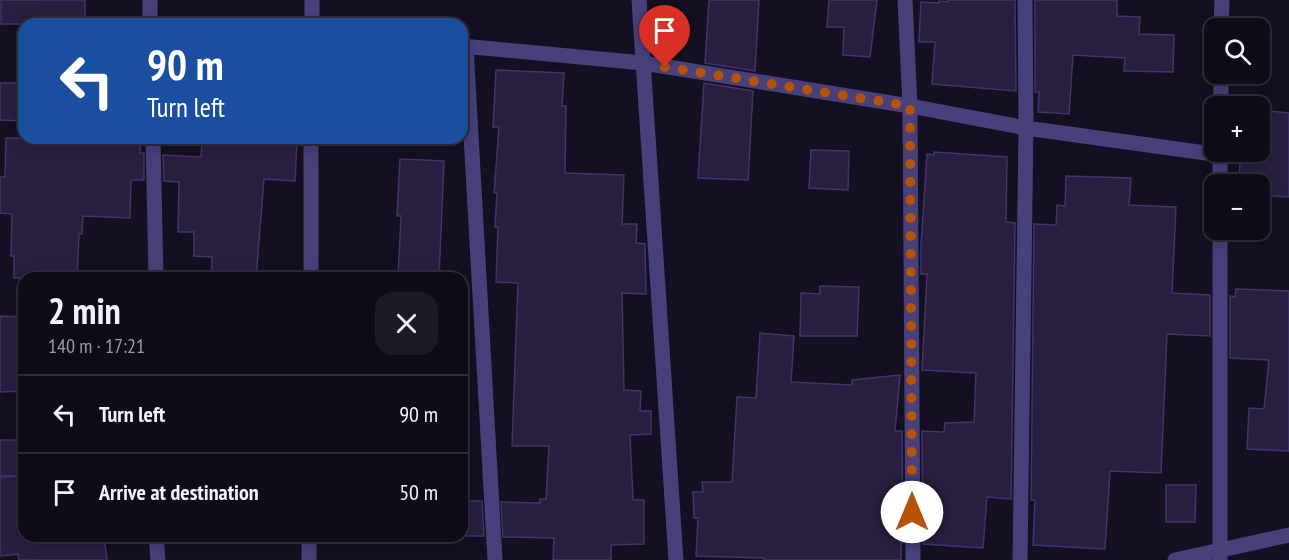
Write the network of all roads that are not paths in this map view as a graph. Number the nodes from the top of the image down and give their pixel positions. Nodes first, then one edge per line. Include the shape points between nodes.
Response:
1 (150, 0) edge
2 (312, 0) edge
3 (639, 0) edge
4 (905, 0) edge
5 (1025, 0) edge
6 (1221, 0) edge
7 (150, 18) edge
8 (312, 18) edge
9 (1221, 18) edge
10 (468, 46) edge
11 (643, 63) junction
12 (910, 106) junction
13 (468, 112) edge
14 (1026, 128) junction
15 (153, 144) edge
16 (311, 144) edge
17 (1204, 151) edge
18 (1220, 240) edge
19 (156, 272) edge
20 (310, 272) edge
21 (1289, 535) edge
22 (156, 542) edge
23 (309, 542) edge
24 (1220, 555) edge
25 (158, 560) edge
26 (309, 560) edge
27 (495, 560) edge
28 (676, 560) edge
29 (912, 560) edge
30 (1020, 560) edge
31 (1175, 560) edge

1 - 7 street
2 - 8 street
3 - 11 street
4 - 12 street
5 - 14 street
6 - 9 street
10 - 11 street
11 - 12 street
11 - 28 street
12 - 14 street
12 - 29 street
13 - 27 street
14 - 17 street
14 - 30 street
15 - 19 street
16 - 20 street
18 - 24 street
21 - 24 street
22 - 25 street
23 - 26 street
24 - 31 street

